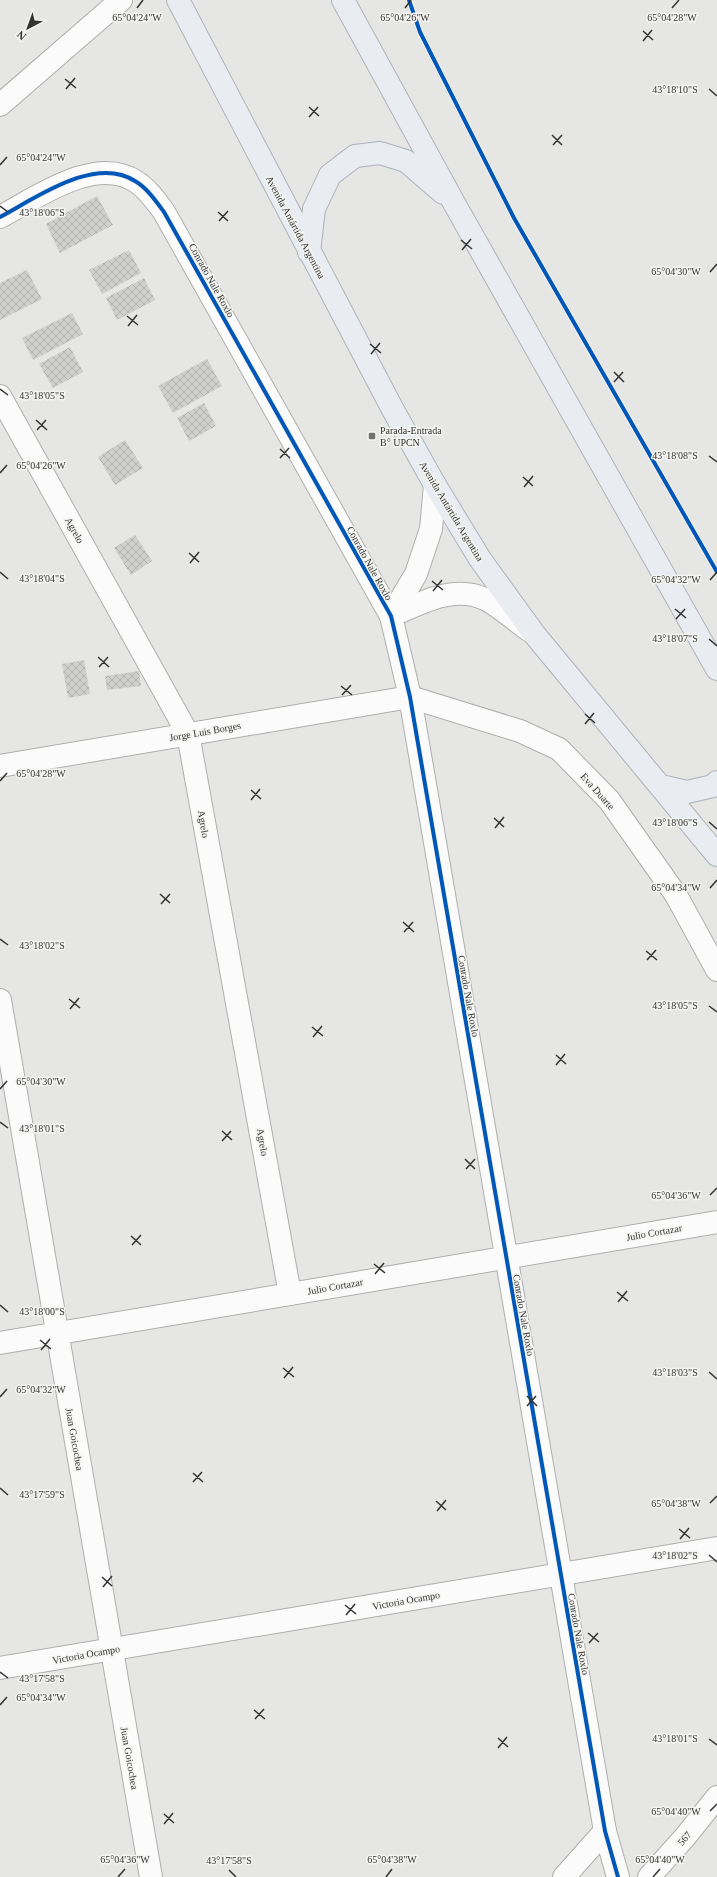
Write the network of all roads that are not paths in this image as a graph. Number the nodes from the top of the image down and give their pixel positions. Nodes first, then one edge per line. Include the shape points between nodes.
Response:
1 (121, 0) edge
2 (178, 0) edge
3 (343, 0) edge
4 (0, 105) edge
5 (454, 203) junction
6 (0, 217) edge
7 (309, 252) junction
8 (0, 396) edge
9 (435, 485) junction
10 (391, 616) junction
11 (535, 635) junction
12 (717, 669) edge
13 (410, 697) junction
14 (188, 734) junction
15 (0, 766) edge
16 (717, 782) edge
17 (661, 786) junction
18 (717, 855) edge
19 (717, 970) edge
20 (0, 1000) edge
21 (4, 1050) edge
22 (717, 1222) edge
23 (506, 1257) junction
24 (290, 1294) junction
25 (57, 1333) junction
26 (0, 1343) edge
27 (717, 1548) edge
28 (560, 1574) junction
29 (112, 1650) junction
30 (0, 1668) edge
31 (717, 1796) edge
32 (605, 1831) junction
33 (150, 1877) edge
34 (564, 1877) edge
35 (618, 1877) edge
36 (649, 1877) edge

1 - 4 street
2 - 7 main road, Avenida Antártida Argentina
3 - 5 main road
5 - 7 main road via 406,161 380,153 356,156 330,175 314,209
5 - 12 main road
6 - 10 street, Conrado Nale Roxlo via 73,178 117,172 135,181 148,192 164,212
7 - 9 main road, Avenida Antártida Argentina
8 - 14 street, Agrelo
9 - 10 street via 431,529 416,574
9 - 11 main road, Avenida Antártida Argentina via 480,559
10 - 11 street via 433,598 460,594 485,599
10 - 13 street, Conrado Nale Roxlo
11 - 17 main road, Avenida Antártida Argentina
13 - 14 street, Jorge Luis Borges
13 - 19 street, Eva Duarte via 520,731 560,749 609,800 676,895
13 - 23 street, Conrado Nale Roxlo
14 - 15 street, Jorge Luis Borges
14 - 24 street, Agrelo
16 - 17 main road via 713,786 687,792
17 - 18 main road, Avenida Antártida Argentina
20 - 21 street, Juan Goicochea
21 - 25 street, Juan Goicochea
22 - 23 street, Julio Cortazar
23 - 24 street, Julio Cortazar
23 - 28 street, Conrado Nale Roxlo
24 - 25 street, Julio Cortazar
25 - 26 street, Julio Cortazar
25 - 29 street, Juan Goicochea
27 - 28 street, Victoria Ocampo
28 - 29 street, Victoria Ocampo
28 - 32 street, Conrado Nale Roxlo
29 - 30 street, Victoria Ocampo
29 - 33 street, Juan Goicochea
31 - 36 street, 567
32 - 34 street
32 - 35 street, Conrado Nale Roxlo

